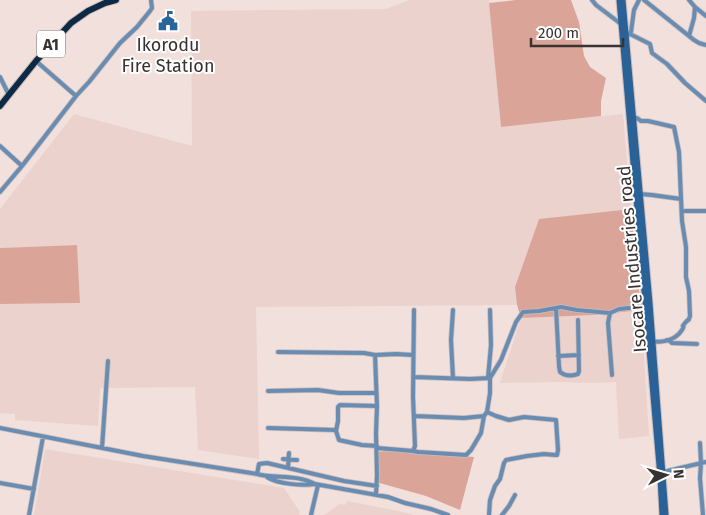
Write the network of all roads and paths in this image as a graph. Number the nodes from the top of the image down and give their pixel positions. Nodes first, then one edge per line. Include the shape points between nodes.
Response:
1 (116, 0) edge
2 (151, 0) edge
3 (592, 0) edge
4 (619, 0) edge
5 (624, 0) edge
6 (639, 0) edge
7 (644, 0) edge
8 (689, 0) edge
9 (695, 7) junction
10 (706, 16) edge
11 (621, 24) junction
12 (628, 35) junction
13 (689, 36) junction
14 (706, 45) edge
15 (36, 61) junction
16 (0, 78) edge
17 (8, 95) junction
18 (76, 96) junction
19 (706, 101) edge
20 (0, 106) edge
21 (630, 108) junction
22 (634, 119) junction
23 (0, 146) edge
24 (22, 166) junction
25 (0, 192) edge
26 (640, 194) junction
27 (681, 199) junction
28 (685, 211) dead end
29 (706, 211) edge
30 (648, 306) junction
31 (556, 308) junction
32 (414, 310) dead end
33 (453, 310) dead end
34 (490, 310) dead end
35 (610, 313) junction
36 (578, 320) dead end
37 (667, 340) junction
38 (651, 341) junction
39 (697, 344) dead end
40 (278, 352) dead end
41 (375, 355) junction
42 (413, 355) junction
43 (578, 355) junction
44 (558, 356) junction
45 (108, 361) dead end
46 (612, 375) dead end
47 (414, 377) junction
48 (453, 378) junction
49 (489, 378) junction
50 (268, 391) dead end
51 (376, 393) junction
52 (377, 406) junction
53 (485, 414) junction
54 (414, 416) junction
55 (0, 428) edge
56 (268, 428) dead end
57 (336, 431) junction
58 (43, 437) junction
59 (700, 443) dead end
60 (377, 447) junction
61 (102, 448) junction
62 (413, 451) junction
63 (290, 453) dead end
64 (289, 459) junction
65 (283, 460) dead end
66 (297, 460) dead end
67 (704, 463) edge
68 (288, 468) junction
69 (663, 472) junction
70 (257, 474) junction
71 (0, 483) edge
72 (316, 484) junction
73 (377, 486) junction
74 (34, 489) junction
75 (376, 495) junction
76 (514, 495) dead end
77 (30, 515) edge
78 (311, 515) edge
79 (448, 515) edge
80 (489, 515) edge
81 (502, 515) edge
82 (662, 515) edge
83 (666, 515) edge
84 (703, 515) edge

1 - 15 highway, A1 via 88,11 71,23
2 - 18 street via 150,11
3 - 11 street
4 - 11 street, Isocare Industries road
5 - 12 street, Isocare Industries road
6 - 12 street
7 - 13 street
8 - 9 street
9 - 10 street
9 - 13 street
11 - 21 street, Isocare Industries road
12 - 19 street via 650,44 652,53
12 - 21 street, Isocare Industries road
13 - 14 street
15 - 17 highway, A1
15 - 18 street
16 - 17 street
17 - 20 highway, A1
18 - 24 street
21 - 22 street, Isocare Industries road
21 - 30 street, Isocare Industries road
22 - 26 street, Isocare Industries road
22 - 27 street via 674,126
23 - 24 street
24 - 25 street
26 - 27 street
26 - 30 street, Isocare Industries road
27 - 37 street via 690,318 681,331
28 - 29 street
30 - 35 street
30 - 38 street, Isocare Industries road
31 - 35 street
31 - 44 street
31 - 49 street via 523,312
32 - 42 street
33 - 48 street
34 - 49 street
35 - 46 street
36 - 43 street
37 - 38 street
37 - 39 street
38 - 69 street, Isocare Industries road
38 - 82 street, Isocare Industries road
40 - 41 street
41 - 42 street
41 - 51 street
42 - 47 street
43 - 44 street
43 - 44 street via 579,371 572,376 560,372
45 - 61 street
47 - 48 street
47 - 54 street
48 - 49 street
49 - 53 street via 490,393
50 - 51 street
51 - 52 street
52 - 57 street via 338,406
52 - 60 street
53 - 54 street via 464,418
53 - 62 street via 481,433 466,455
53 - 80 street via 509,420 524,417 556,420 558,450 555,455 506,460 490,500
54 - 62 street via 416,444
55 - 58 street
56 - 57 street
57 - 60 street via 339,440
58 - 61 street
58 - 74 street
59 - 67 street
60 - 62 street
60 - 73 street
61 - 70 street
63 - 64 street
64 - 65 street
64 - 66 street
64 - 68 street
67 - 69 street
67 - 84 street via 700,478
68 - 70 street via 259,464
68 - 73 street
69 - 83 street, Isocare Industries road
70 - 72 street
71 - 74 street
72 - 75 street
72 - 78 street
73 - 75 street
74 - 77 street
75 - 79 street
76 - 81 street

